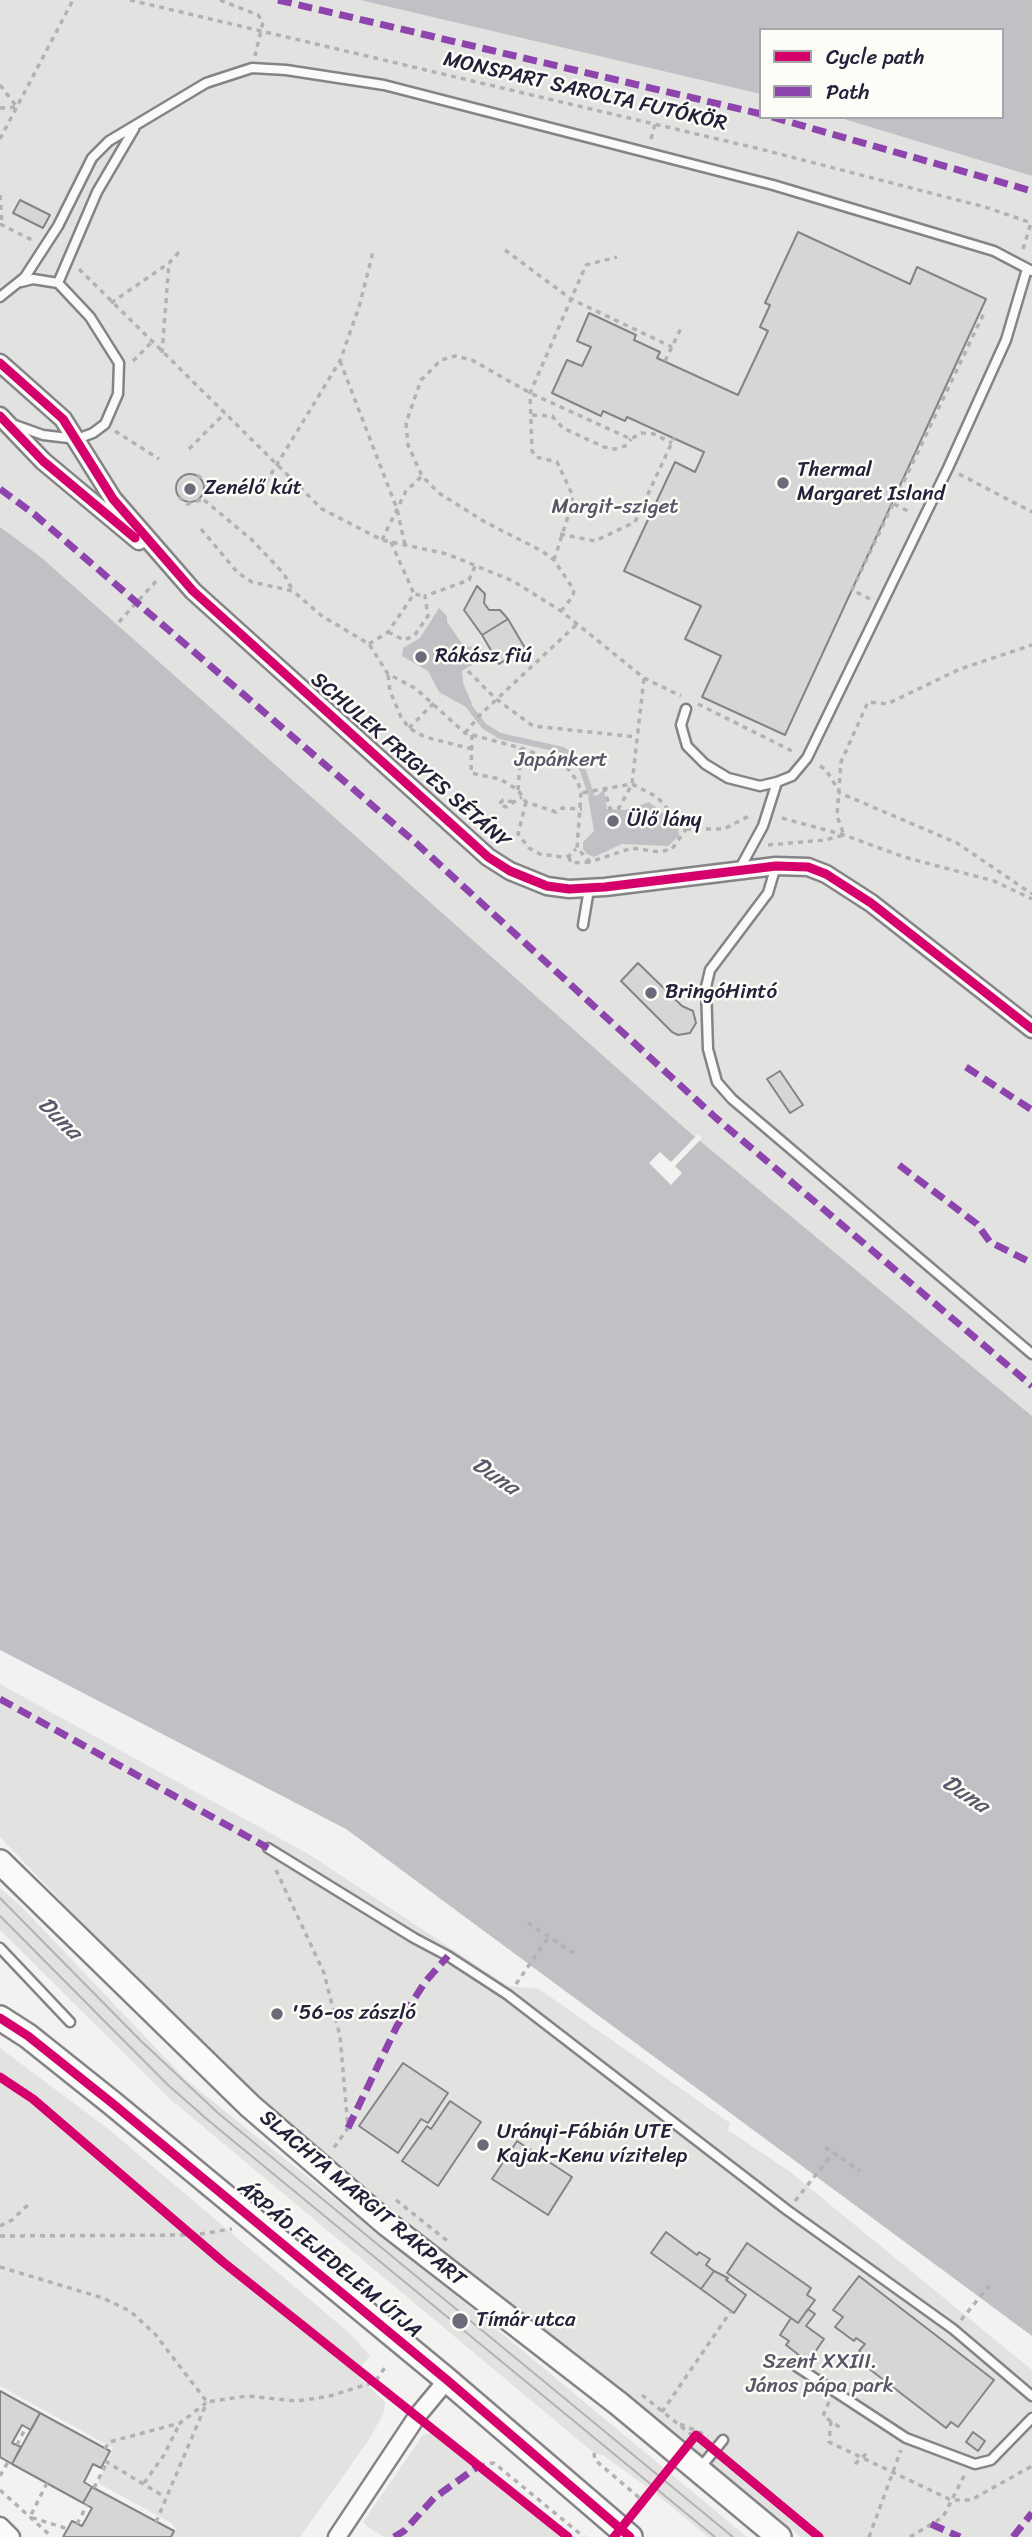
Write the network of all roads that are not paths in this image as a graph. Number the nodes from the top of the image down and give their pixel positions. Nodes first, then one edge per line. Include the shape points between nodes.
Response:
1 (136, 126) junction
2 (1029, 270) edge
3 (19, 282) junction
4 (58, 283) junction
5 (0, 297) edge
6 (0, 363) edge
7 (0, 416) edge
8 (77, 439) junction
9 (170, 568) junction
10 (686, 709) dead end
11 (777, 782) junction
12 (776, 866) junction
13 (739, 870) junction
14 (589, 889) junction
15 (583, 925) dead end
16 (1032, 1029) edge
17 (1032, 1354) edge
18 (268, 1848) road end
19 (0, 1862) edge
20 (0, 1948) edge
21 (0, 2018) edge
22 (70, 2022) dead end
23 (796, 2366) dead end
24 (447, 2380) junction
25 (1032, 2396) edge
26 (1032, 2418) edge
27 (723, 2440) road end
28 (698, 2470) junction
29 (0, 2526) edge
30 (11, 2537) edge
31 (337, 2537) edge
32 (630, 2537) edge
33 (779, 2537) edge

1 - 2 lane via 206,83 252,68 384,85 773,185 994,251
1 - 3 lane via 92,158 48,241
1 - 4 lane via 97,192
2 - 11 lane via 1006,340 948,468 807,758 792,776
3 - 4 lane
3 - 5 lane
4 - 8 lane via 90,317 119,363 118,394 105,424
6 - 8 street, SCHULEK FRIGYES SÉTÁNY via 63,419
7 - 8 lane via 21,429
7 - 9 street, SCHULEK FRIGYES SÉTÁNY via 43,461
8 - 9 street, SCHULEK FRIGYES SÉTÁNY via 113,499
9 - 14 street, SCHULEK FRIGYES SÉTÁNY via 488,857 547,886
10 - 11 lane via 681,725 687,746 705,764 749,784
11 - 13 lane via 768,814
12 - 13 street, SCHULEK FRIGYES SÉTÁNY
12 - 16 street, SCHULEK FRIGYES SÉTÁNY via 808,867 858,893
12 - 17 lane via 768,893 710,970 706,987 708,1049 717,1082
13 - 14 street, SCHULEK FRIGYES SÉTÁNY
14 - 15 lane
18 - 25 lane via 508,1996 787,2210 953,2329
19 - 28 main road, SLACHTA MARGIT RAKPART via 250,2106 387,2224 619,2403
20 - 22 lane
21 - 24 main road, ÁRPÁD FEJEDELEM ÚTJA via 112,2103
23 - 26 lane via 906,2438 971,2462 991,2460
24 - 31 street via 418,2415
24 - 32 main road, ÁRPÁD FEJEDELEM ÚTJA
27 - 28 lane
28 - 33 main road, SLACHTA MARGIT RAKPART
29 - 30 street

